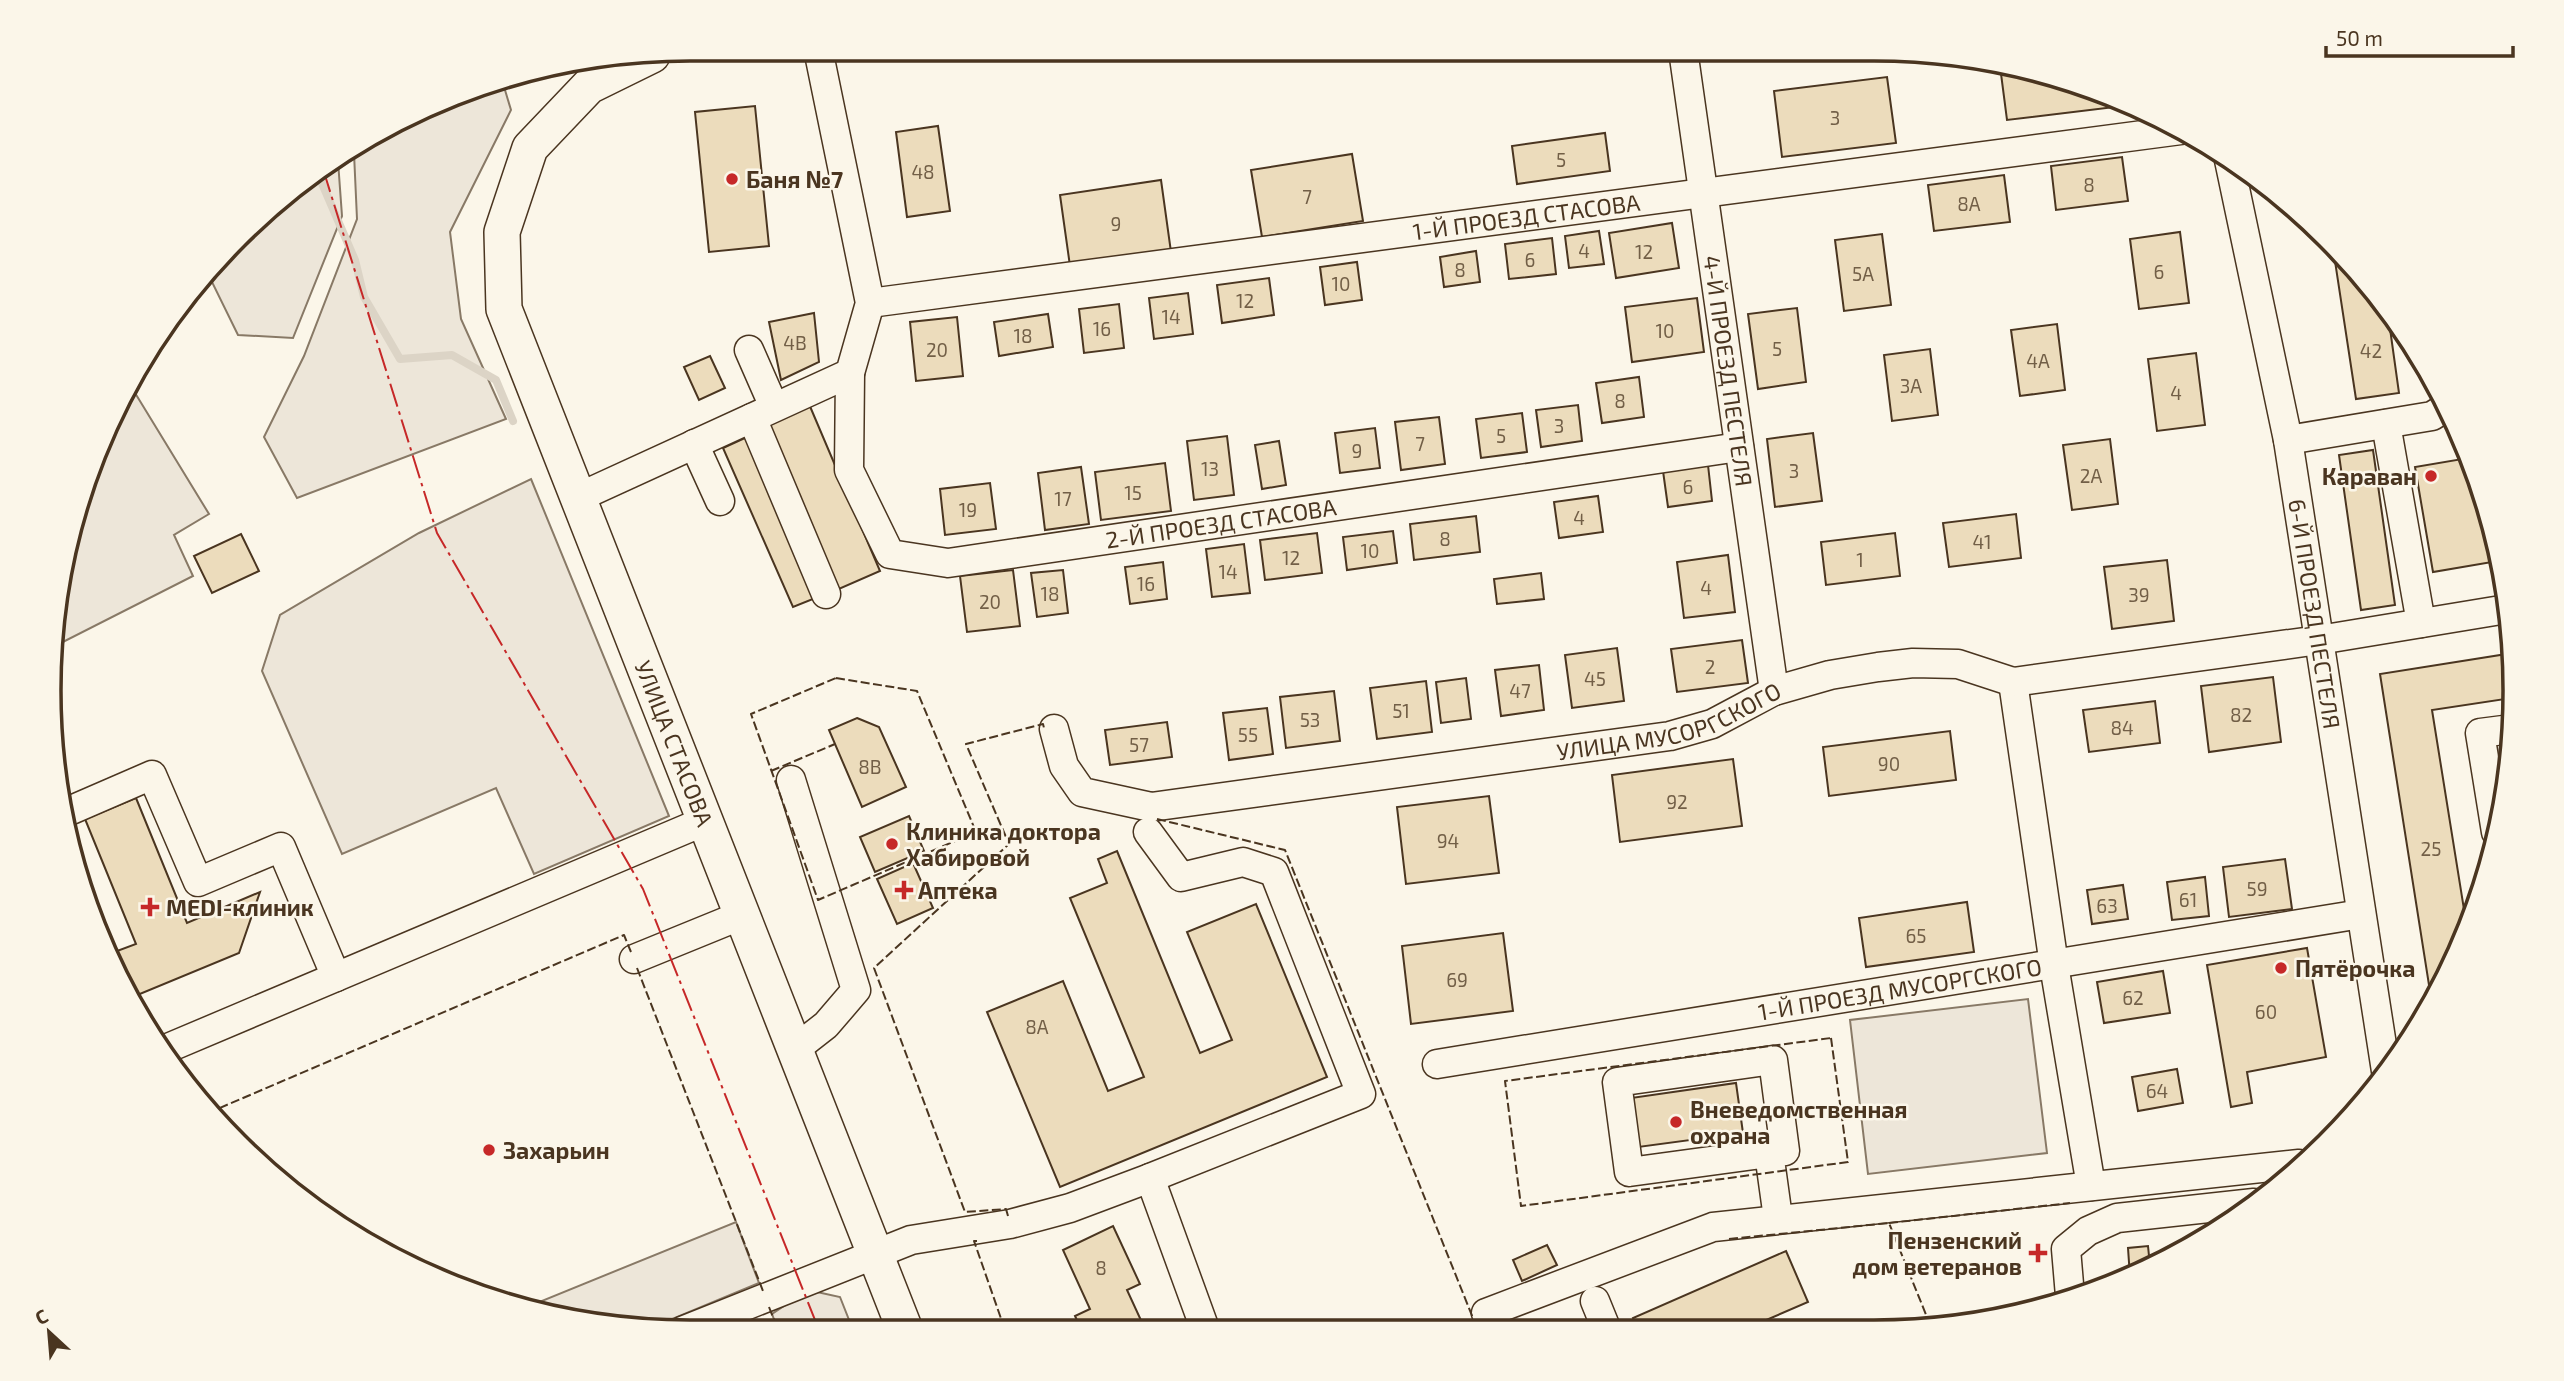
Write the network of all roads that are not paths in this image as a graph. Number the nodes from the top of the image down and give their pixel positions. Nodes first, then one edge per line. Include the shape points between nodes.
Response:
1 (820, 61) edge
2 (1685, 61) edge
3 (632, 65) edge
4 (2163, 132) edge
5 (2233, 174) edge
6 (1703, 193) junction
7 (870, 303) junction
8 (749, 350) dead end
9 (850, 373) junction
10 (763, 412) junction
11 (2438, 412) edge
12 (2386, 424) junction
13 (2288, 440) junction
14 (694, 444) junction
15 (1739, 447) junction
16 (577, 498) junction
17 (720, 501) dead end
18 (826, 594) dead end
19 (2497, 611) edge
20 (2421, 623) junction
21 (2319, 640) junction
22 (2013, 682) junction
23 (1774, 691) junction
24 (1054, 729) dead end
25 (2501, 730) edge
26 (791, 780) dead end
27 (2492, 807) edge
28 (72, 809) edge
29 (705, 821) junction
30 (1148, 832) dead end
31 (2361, 914) junction
32 (742, 915) junction
33 (634, 959) dead end
34 (2053, 965) junction
35 (336, 977) junction
36 (172, 1046) edge
37 (794, 1050) junction
38 (2384, 1058) edge
39 (1437, 1064) dead end
40 (1769, 1153) junction
41 (2286, 1165) edge
42 (1150, 1178) junction
43 (2091, 1186) junction
44 (2236, 1205) edge
45 (1778, 1218) junction
46 (876, 1254) junction
47 (2069, 1288) edge
48 (1595, 1301) dead end
49 (717, 1320) edge
50 (901, 1320) edge
51 (1202, 1320) edge
52 (1489, 1320) edge
53 (1603, 1320) edge

1 - 7 street
2 - 6 street, 4-Й ПРОЕЗД ПЕСТЕЛЯ
3 - 16 main road, УЛИЦА СТАСОВА via 589,86 530,148 502,232 504,309
4 - 6 street, 1-Й ПРОЕЗД СТАСОВА
5 - 13 street, 6-Й ПРОЕЗД ПЕСТЕЛЯ
6 - 7 street, 1-Й ПРОЕЗД СТАСОВА
6 - 15 street, 4-Й ПРОЕЗД ПЕСТЕЛЯ
7 - 9 street
8 - 10 street
9 - 10 street
9 - 15 street, 2-Й ПРОЕЗД СТАСОВА via 849,470 890,554 948,562
10 - 14 street
10 - 18 street
11 - 12 street
12 - 13 street
12 - 20 street
13 - 21 street, 6-Й ПРОЕЗД ПЕСТЕЛЯ
14 - 16 street
14 - 17 street
15 - 23 street, 4-Й ПРОЕЗД ПЕСТЕЛЯ
16 - 29 main road, УЛИЦА СТАСОВА
19 - 20 street, УЛИЦА МУСОРГСКОГО
20 - 21 street, УЛИЦА МУСОРГСКОГО
21 - 22 street, УЛИЦА МУСОРГСКОГО
21 - 31 street, 6-Й ПРОЕЗД ПЕСТЕЛЯ
22 - 23 street, УЛИЦА МУСОРГСКОГО via 1958,664 1913,663 1829,675
22 - 34 street
23 - 24 street, УЛИЦА МУСОРГСКОГО via 1712,723 1670,736 1151,807 1082,792 1064,765
25 - 27 street via 2480,733
26 - 37 street via 856,990
28 - 35 street via 152,775 198,882 281,847
29 - 32 main road, УЛИЦА СТАСОВА
29 - 35 street via 551,891
30 - 42 street via 1181,877 1244,862 1274,872 1361,1094
31 - 34 street, 1-Й ПРОЕЗД МУСОРГСКОГО
31 - 38 street, 6-Й ПРОЕЗД ПЕСТЕЛЯ
32 - 33 street
32 - 37 main road, УЛИЦА СТАСОВА
34 - 39 street, 1-Й ПРОЕЗД МУСОРГСКОГО
34 - 43 street
35 - 36 street
37 - 46 main road, УЛИЦА СТАСОВА
40 - 40 street via 1785,1151 1773,1060 1617,1082 1629,1172
40 - 45 street
41 - 43 street
42 - 46 street via 1070,1208 1010,1224 911,1240
42 - 51 street
43 - 45 street
44 - 47 street via 2117,1218 2088,1231 2066,1249
45 - 52 street via 1713,1227 1486,1313
46 - 49 street
46 - 50 main road, УЛИЦА СТАСОВА
48 - 53 street

